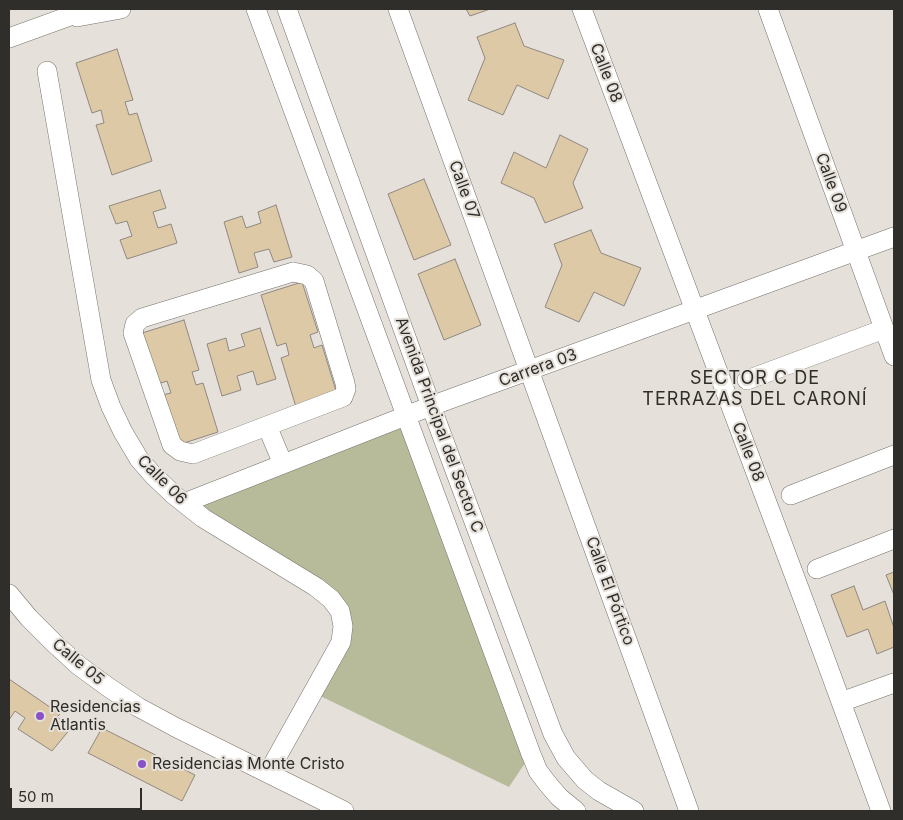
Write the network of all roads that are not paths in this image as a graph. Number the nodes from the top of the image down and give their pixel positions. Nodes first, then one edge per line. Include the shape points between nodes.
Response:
1 (89, 9) edge
2 (121, 9) edge
3 (256, 9) edge
4 (287, 9) edge
5 (398, 9) edge
6 (582, 9) edge
7 (768, 9) edge
8 (58, 20) junction
9 (9, 38) edge
10 (47, 71) dead end
11 (894, 237) edge
12 (855, 252) junction
13 (695, 311) junction
14 (884, 329) junction
15 (894, 356) edge
16 (530, 371) junction
17 (746, 380) dead end
18 (431, 406) junction
19 (406, 416) junction
20 (267, 426) junction
21 (894, 456) edge
22 (283, 464) junction
23 (791, 496) dead end
24 (184, 504) junction
25 (894, 539) edge
26 (817, 569) dead end
27 (9, 594) edge
28 (894, 683) edge
29 (841, 702) junction
30 (268, 773) junction
31 (344, 811) edge
32 (576, 811) edge
33 (634, 811) edge
34 (689, 811) edge
35 (881, 811) edge

1 - 8 street
2 - 8 street
3 - 19 street, Avenida Principal del Sector C
4 - 18 street, Avenida Principal del Sector C
5 - 16 street, Calle 07
6 - 13 street, Calle 08
7 - 12 street, Calle 09
8 - 9 street
10 - 24 street, Calle 06 via 101,380 110,407 139,458
11 - 12 street, Carrera 03
12 - 13 street, Carrera 03
12 - 14 street, Calle 09
13 - 16 street, Carrera 03
13 - 29 street, Calle 08
14 - 15 street, Calle 09
14 - 17 street
16 - 18 street, Carrera 03
16 - 34 street, Calle El Pórtico
18 - 19 street, Carrera 03
18 - 33 street, Avenida Principal del Sector C via 560,748 585,780
19 - 22 street, Carrera 03
19 - 32 street, Avenida Principal del Sector C via 538,771 559,797
20 - 20 street via 344,397 346,390 314,281 307,275 293,272 142,318 135,324 133,333 172,446 193,454
20 - 22 street
21 - 23 street
22 - 24 street, Carrera 03
24 - 30 street, Calle 06 via 316,587 340,611 343,626 341,642
25 - 26 street
27 - 30 street, Calle 05 via 54,643 108,687 138,707
28 - 29 street
29 - 35 street, Calle 08
30 - 31 street, Calle 05

